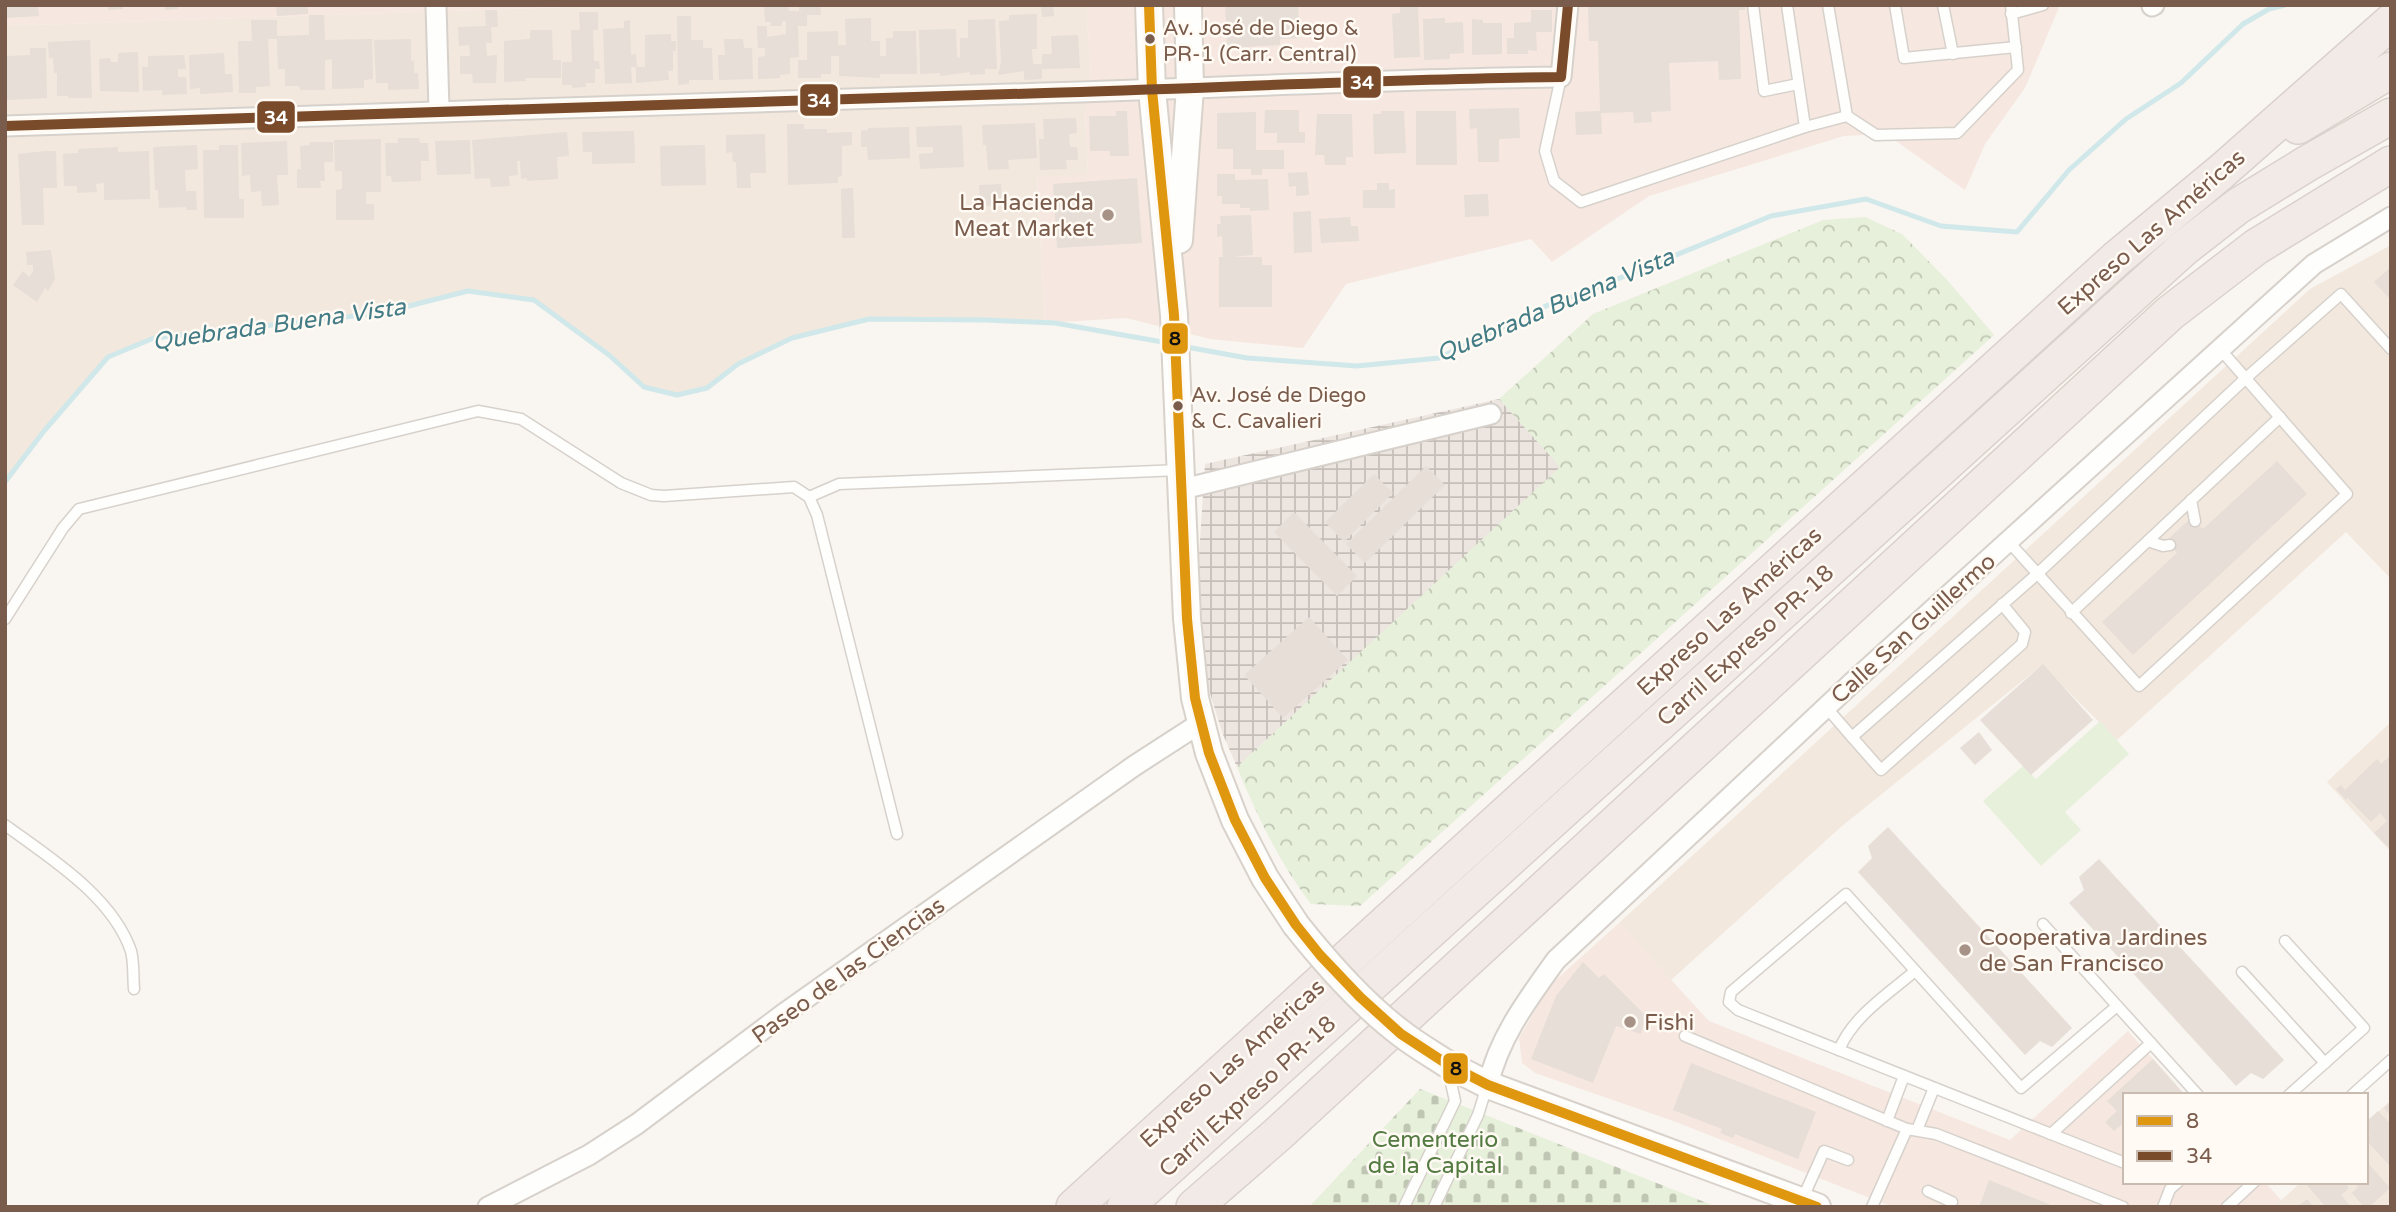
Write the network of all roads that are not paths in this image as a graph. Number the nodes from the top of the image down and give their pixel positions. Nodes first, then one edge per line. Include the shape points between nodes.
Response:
1 (436, 5) edge
2 (1149, 5) edge
3 (1188, 5) edge
4 (1568, 5) edge
5 (1753, 5) edge
6 (1787, 5) edge
7 (1828, 5) edge
8 (1895, 5) edge
9 (1943, 5) edge
10 (2043, 5) edge
11 (2011, 10) edge
12 (2391, 22) edge
13 (2016, 47) junction
14 (1953, 54) junction
15 (2391, 70) edge
16 (1560, 77) junction
17 (1798, 84) junction
18 (1190, 88) junction
19 (1152, 90) junction
20 (439, 110) junction
21 (1847, 116) junction
22 (2391, 116) edge
23 (5, 126) edge
24 (1805, 127) junction
25 (2391, 164) edge
26 (2221, 172) junction
27 (2391, 217) edge
28 (1174, 315) junction
29 (2220, 349) junction
30 (2391, 349) edge
31 (2246, 378) junction
32 (1491, 414) dead end
33 (2280, 417) junction
34 (1182, 479) junction
35 (810, 497) junction
36 (2191, 500) junction
37 (2195, 522) dead end
38 (2008, 541) junction
39 (2148, 541) junction
40 (2170, 545) dead end
41 (2036, 575) junction
42 (2002, 604) junction
43 (2071, 613) junction
44 (5, 619) edge
45 (1826, 707) junction
46 (1202, 722) junction
47 (1852, 737) junction
48 (5, 825) edge
49 (897, 834) dead end
50 (2043, 924) dead end
51 (2285, 941) dead end
52 (1916, 971) junction
53 (2242, 972) dead end
54 (134, 989) dead end
55 (2117, 1006) junction
56 (1685, 1036) dead end
57 (2151, 1043) junction
58 (1839, 1050) junction
59 (2391, 1060) edge
60 (2325, 1063) junction
61 (1447, 1064) junction
62 (1904, 1076) junction
63 (1488, 1085) junction
64 (1934, 1088) junction
65 (2196, 1093) edge
66 (2291, 1093) edge
67 (2354, 1093) edge
68 (1887, 1121) junction
69 (1912, 1130) junction
70 (2051, 1134) junction
71 (1848, 1160) dead end
72 (2123, 1162) edge
73 (2176, 1184) edge
74 (2252, 1184) edge
75 (1928, 1191) dead end
76 (1809, 1204) edge
77 (488, 1207) edge
78 (1074, 1207) edge
79 (1125, 1207) edge
80 (1194, 1207) edge
81 (1404, 1207) edge
82 (1434, 1207) edge
83 (1872, 1207) edge
84 (1950, 1207) edge
85 (2123, 1207) edge
86 (2163, 1207) edge
87 (2227, 1207) edge

1 - 20 street
2 - 19 street
3 - 18 street
4 - 16 street
5 - 17 lane via 1764,90
6 - 17 lane
7 - 21 lane
8 - 14 lane via 1904,58
9 - 14 lane
10 - 11 lane
11 - 13 lane
12 - 26 highway, Expreso Las Américas
13 - 14 lane
13 - 21 lane via 2018,70 1957,133 1876,135
15 - 26 highway
16 - 18 street
16 - 24 lane via 1545,151 1554,181 1581,202
17 - 24 lane
18 - 19 street
18 - 28 street
19 - 20 street
19 - 28 street
20 - 23 street
21 - 24 lane
22 - 79 highway, Carril Expreso PR-18 via 2238,206 2184,248
25 - 80 highway via 2256,247 2170,313
26 - 78 highway, Expreso Las Américas via 2116,259
27 - 29 street, Calle San Guillermo via 2314,264
28 - 34 street
29 - 31 lane
29 - 38 street, Calle San Guillermo
30 - 31 lane via 2341,294
31 - 33 lane
31 - 41 lane
32 - 34 street
33 - 36 lane
33 - 43 lane via 2347,494 2139,686
34 - 35 lane via 839,484
34 - 46 street via 1187,618 1195,698
35 - 44 lane via 794,487 651,495 621,483 521,419 478,411 79,509
35 - 49 lane
36 - 37 lane
36 - 39 lane
38 - 41 lane
38 - 45 street, Calle San Guillermo
39 - 40 lane
39 - 43 lane
41 - 42 lane
41 - 43 lane
42 - 47 lane
42 - 47 lane via 2025,632 2022,644 1881,770
45 - 47 lane
45 - 63 street, Calle San Guillermo via 1556,960 1502,1043
46 - 61 street, bridge via 1209,754 1235,820 1296,925 1360,997 1401,1034
46 - 77 street, Paseo de las Ciencias via 782,1016 638,1124
48 - 54 lane via 105,905 131,952
50 - 55 lane
51 - 60 lane via 2364,1028
52 - 55 lane via 2021,1088
52 - 58 lane via 1859,1020
52 - 58 lane via 1846,894 1731,992 1729,1002 1738,1010
53 - 60 lane
55 - 57 lane
56 - 68 lane
57 - 65 lane
57 - 70 lane
58 - 62 lane
59 - 67 lane
60 - 66 lane
61 - 63 street
61 - 81 lane via 1455,1101
62 - 64 lane
62 - 68 lane
63 - 76 street
63 - 82 lane
64 - 69 lane
64 - 70 lane
68 - 69 lane
69 - 83 lane
69 - 85 lane via 1936,1134
70 - 72 lane
71 - 76 lane via 1824,1151
73 - 86 lane
74 - 87 lane
75 - 84 lane via 1952,1202

